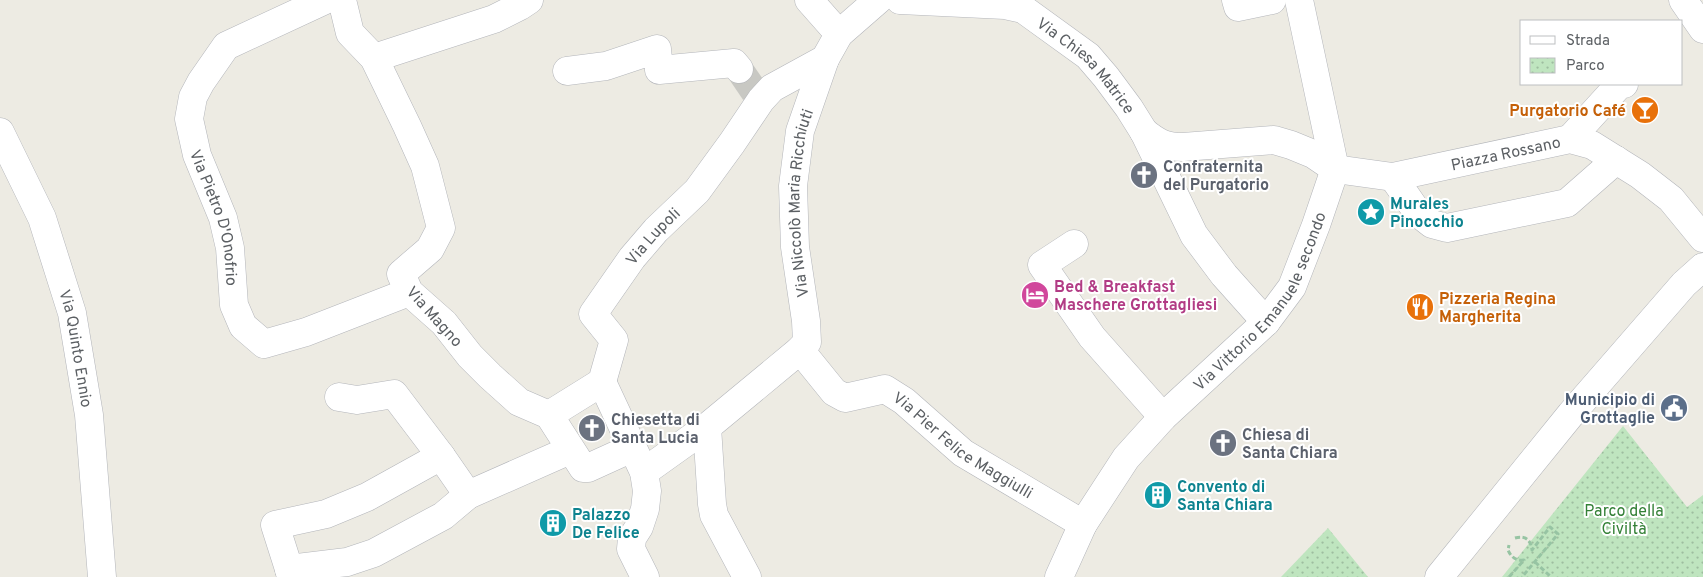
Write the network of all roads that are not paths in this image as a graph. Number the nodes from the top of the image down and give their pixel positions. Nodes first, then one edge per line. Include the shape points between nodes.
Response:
1 (325, 0) edge
2 (342, 0) edge
3 (529, 0) edge
4 (809, 0) edge
5 (878, 0) edge
6 (900, 0) edge
7 (1236, 0) edge
8 (1272, 0) edge
9 (1299, 0) edge
10 (1683, 0) edge
11 (1703, 29) edge
12 (839, 34) junction
13 (1683, 39) edge
14 (374, 58) junction
15 (825, 59) junction
16 (739, 69) dead end
17 (567, 71) dead end
18 (1622, 85) edge
19 (1321, 103) junction
20 (0, 132) edge
21 (1144, 132) junction
22 (1570, 139) junction
23 (1291, 144) junction
24 (1616, 160) junction
25 (1335, 169) junction
26 (1393, 177) junction
27 (1703, 238) edge
28 (1074, 244) dead end
29 (1703, 267) edge
30 (409, 292) junction
31 (1266, 322) junction
32 (800, 350) junction
33 (602, 382) junction
34 (338, 397) dead end
35 (549, 415) junction
36 (1162, 417) junction
37 (707, 427) junction
38 (632, 448) junction
39 (570, 450) junction
40 (441, 456) junction
41 (644, 472) junction
42 (468, 495) junction
43 (1082, 524) junction
44 (290, 573) edge
45 (102, 577) edge
46 (645, 577) edge
47 (747, 577) edge
48 (1059, 577) edge
49 (1439, 577) edge

1 - 30 street, Via Pietro D'Onofrio via 226,46 193,97 189,119 197,155 224,218 230,248 234,305 243,326 264,344 306,332
2 - 14 street via 350,33
3 - 14 street via 494,19
4 - 12 street
5 - 12 street, Via Niccolò Maria Ricchiuti
6 - 21 street, Via Chiesa Matrice via 1005,5 1023,9 1088,56
7 - 8 street via 1238,7
9 - 19 street
10 - 11 street
11 - 13 street
12 - 15 street, Via Niccolò Maria Ricchiuti
14 - 30 street, Via Magno via 425,166 441,228 430,249 401,274
15 - 32 street, Via Niccolò Maria Ricchiuti via 800,131 793,186 795,247 807,342
15 - 33 street, Via Lupoli via 758,97 732,143 697,190 632,258 593,314 614,340
16 - 17 street via 734,63 660,80 657,50 606,66
18 - 22 street
19 - 23 street via 1318,122 1312,133
19 - 25 street
20 - 45 street, Via Quinto Ennio via 42,218 72,313 89,415
21 - 23 street via 1158,143 1170,147 1274,140
21 - 31 street, Via Chiesa Matrice via 1194,235
22 - 24 street, Piazza Rossano via 1592,145
22 - 26 street, Piazza Rossano
23 - 25 street
24 - 26 street via 1567,203 1447,228 1432,224 1418,213
24 - 27 street, Piazza Rossano via 1671,199
25 - 26 street, Piazza Rossano
25 - 31 street, Via Vittorio Emanuele secondo via 1292,287
28 - 36 street via 1042,265 1092,337
29 - 49 street via 1684,284 1571,414
30 - 35 street, Via Magno via 444,323 470,356 519,402
31 - 36 street, Via Vittorio Emanuele secondo
32 - 37 street
32 - 43 street, Via Pier Felice Maggiulli via 834,392 845,398 885,389 904,401 963,453
33 - 35 street
33 - 38 street
34 - 40 street via 357,400 394,394
35 - 39 street
36 - 43 street, Via Vittorio Emanuele secondo via 1126,458
37 - 41 street
37 - 47 street via 714,515
38 - 39 street via 588,468 583,468
38 - 41 street
39 - 42 street
40 - 42 street
40 - 44 street via 367,497 326,514 276,525
41 - 46 street via 645,509 632,538 631,549
42 - 44 street via 443,516 374,553 347,562
43 - 48 street, Via Vittorio Emanuele secondo

